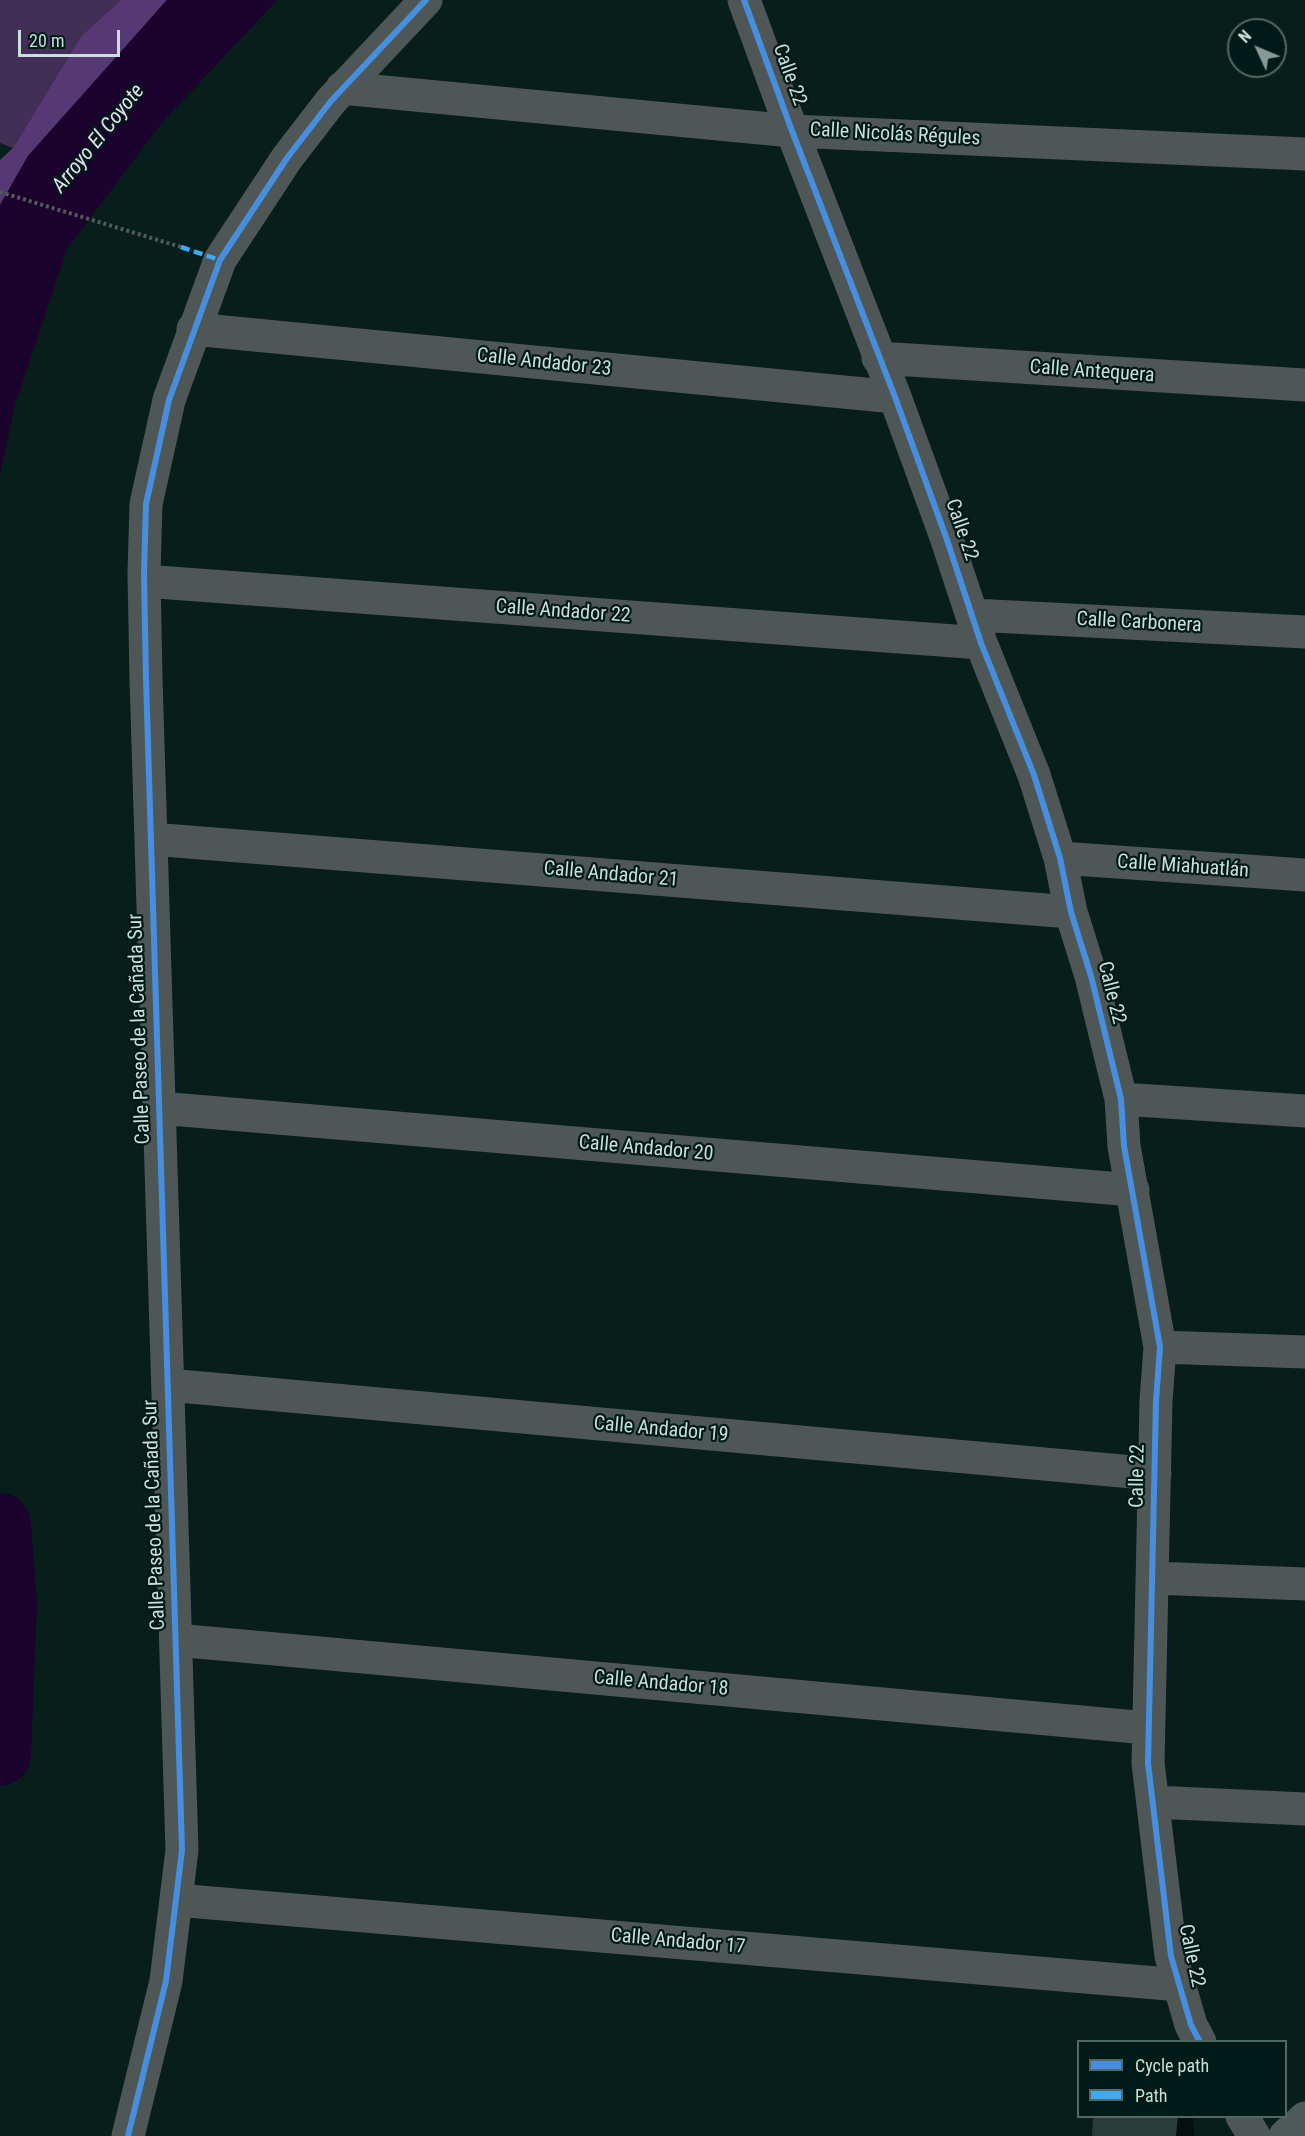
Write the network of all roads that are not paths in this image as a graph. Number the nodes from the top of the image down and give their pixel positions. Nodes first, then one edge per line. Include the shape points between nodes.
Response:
1 (426, 0) edge
2 (744, 0) edge
3 (342, 88) junction
4 (792, 131) junction
5 (1305, 154) edge
6 (193, 329) junction
7 (878, 358) junction
8 (1305, 385) edge
9 (895, 397) junction
10 (144, 581) junction
11 (977, 629) junction
12 (1305, 632) edge
13 (151, 839) junction
14 (1060, 858) junction
15 (1305, 875) edge
16 (1071, 912) junction
17 (1121, 1099) junction
18 (159, 1108) junction
19 (1305, 1112) edge
20 (1133, 1190) junction
21 (1160, 1347) junction
22 (1305, 1352) edge
23 (168, 1385) junction
24 (1155, 1474) junction
25 (1154, 1578) junction
26 (1305, 1584) edge
27 (176, 1640) junction
28 (1147, 1728) junction
29 (1154, 1802) junction
30 (1305, 1809) edge
31 (176, 1900) junction
32 (1180, 1985) junction
33 (1199, 2040) edge
34 (1243, 2118) edge
35 (1305, 2118) edge
36 (128, 2136) edge
37 (1254, 2136) edge
38 (1285, 2136) edge

1 - 3 street, Calle Paseo de la Cañada Sur
2 - 4 street, Calle 22
3 - 4 street, Calle Nicolás Régules
3 - 6 street, Calle Paseo de la Cañada Sur via 287,158 220,260
4 - 5 street, Calle Nicolás Régules
4 - 7 street, Calle 22
6 - 9 street, Calle Andador 23
6 - 10 street, Calle Paseo de la Cañada Sur via 169,400 146,504
7 - 8 street, Calle Antequera
7 - 9 street, Calle 22
9 - 11 street, Calle 22
10 - 11 street, Calle Andador 22
10 - 13 street, Calle Paseo de la Cañada Sur
11 - 12 street, Calle Carbonera
11 - 14 street, Calle 22 via 1034,775
13 - 16 street, Calle Andador 21
13 - 18 street, Calle Paseo de la Cañada Sur
14 - 15 street, Calle Miahuatlán
14 - 16 street, Calle 22
16 - 17 street, Calle 22
17 - 19 street
17 - 20 street, Calle 22 via 1124,1146
18 - 20 street, Calle Andador 20
18 - 23 street, Calle Paseo de la Cañada Sur
20 - 21 street, Calle 22
21 - 22 street
21 - 24 street, Calle 22
23 - 24 street, Calle Andador 19
23 - 27 street, Calle Paseo de la Cañada Sur
24 - 25 street, Calle 22
25 - 26 street
25 - 28 street, Calle 22
27 - 28 street, Calle Andador 18
27 - 31 street, Calle Paseo de la Cañada Sur via 182,1850
28 - 29 street, Calle 22
29 - 30 street
29 - 32 street, Calle 22 via 1171,1956
31 - 32 street, Calle Andador 17
31 - 36 street, Calle Paseo de la Cañada Sur via 166,1981
32 - 33 street, Calle 22
34 - 37 street
35 - 38 street

